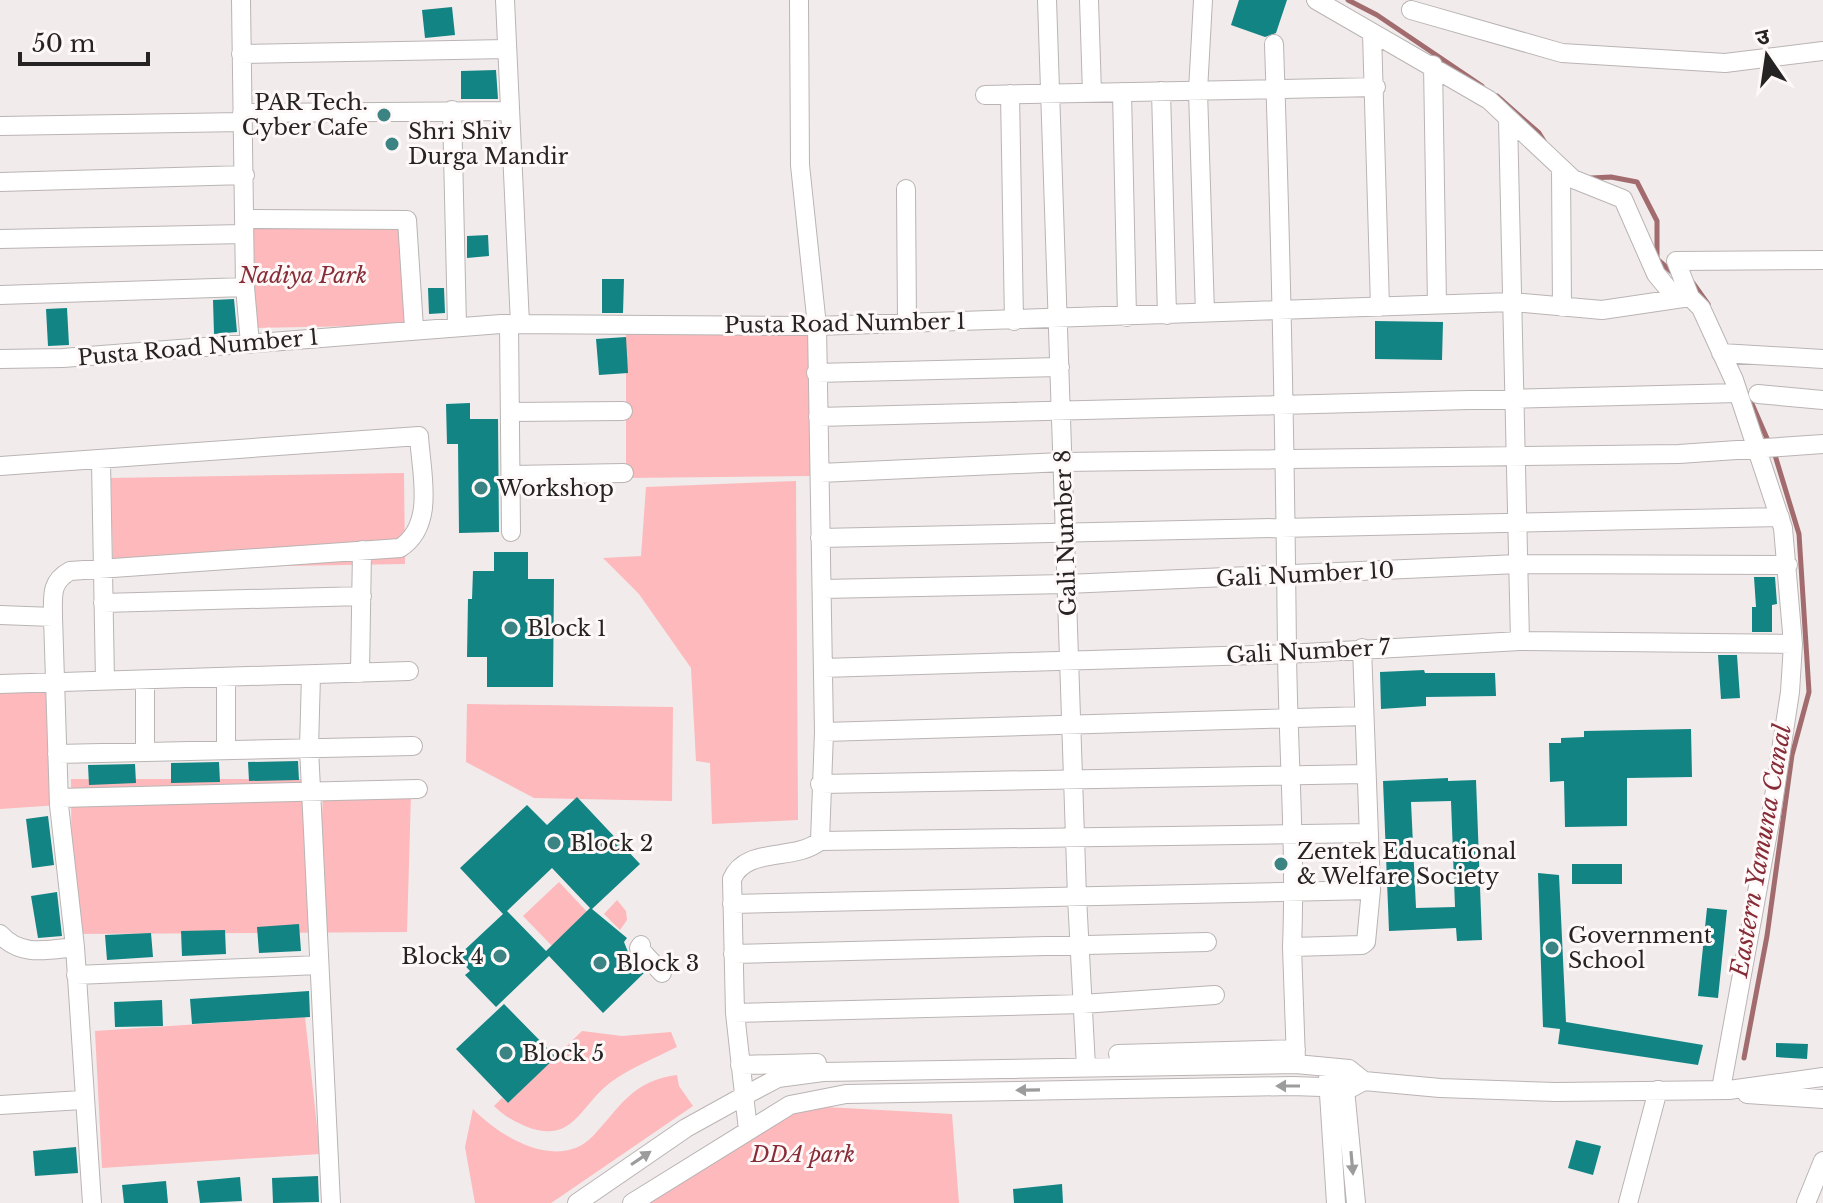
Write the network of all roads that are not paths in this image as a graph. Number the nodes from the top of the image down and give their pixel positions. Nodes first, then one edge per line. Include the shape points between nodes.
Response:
1 (241, 0) edge
2 (505, 0) edge
3 (799, 0) edge
4 (1047, 0) edge
5 (1089, 0) edge
6 (1203, 0) edge
7 (1316, 0) edge
8 (1411, 10) dead end
9 (1372, 33) junction
10 (1274, 44) dead end
11 (507, 49) junction
12 (1823, 51) edge
13 (241, 54) junction
14 (1433, 65) junction
15 (1376, 87) junction
16 (1275, 89) junction
17 (1161, 91) junction
18 (1198, 91) junction
19 (1122, 92) junction
20 (1049, 93) junction
21 (1092, 93) junction
22 (1010, 94) junction
23 (985, 95) dead end
24 (452, 110) junction
25 (510, 111) junction
26 (242, 118) junction
27 (1508, 119) junction
28 (0, 126) edge
29 (1561, 169) junction
30 (245, 175) junction
31 (0, 182) edge
32 (906, 189) dead end
33 (245, 226) junction
34 (0, 239) edge
35 (1823, 260) edge
36 (1685, 284) junction
37 (245, 287) junction
38 (0, 295) edge
39 (1512, 302) junction
40 (1437, 304) junction
41 (1380, 307) junction
42 (1562, 307) junction
43 (1284, 308) junction
44 (1205, 313) junction
45 (1167, 315) junction
46 (1127, 317) junction
47 (1058, 320) junction
48 (1014, 321) junction
49 (907, 323) junction
50 (515, 324) junction
51 (457, 326) junction
52 (817, 326) junction
53 (414, 328) junction
54 (250, 344) junction
55 (1721, 353) junction
56 (0, 359) edge
57 (1823, 359) edge
58 (1060, 367) junction
59 (816, 373) junction
60 (1738, 393) junction
61 (1758, 394) dead end
62 (1514, 399) junction
63 (1823, 400) edge
64 (1286, 404) junction
65 (623, 411) dead end
66 (510, 412) junction
67 (1060, 412) junction
68 (818, 417) junction
69 (1823, 444) edge
70 (1757, 449) junction
71 (1513, 457) junction
72 (1286, 459) junction
73 (101, 461) junction
74 (1063, 462) junction
75 (0, 466) edge
76 (624, 473) dead end
77 (820, 473) junction
78 (511, 475) junction
79 (1780, 517) junction
80 (1516, 523) junction
81 (1287, 527) junction
82 (511, 532) dead end
83 (1065, 532) junction
84 (820, 538) junction
85 (362, 550) junction
86 (1518, 564) junction
87 (1788, 565) junction
88 (101, 569) junction
89 (1287, 575) junction
90 (1067, 584) junction
91 (822, 589) junction
92 (362, 596) junction
93 (103, 603) junction
94 (0, 615) edge
95 (53, 617) junction
96 (1520, 641) junction
97 (1793, 644) junction
98 (1362, 648) junction
99 (1287, 654) junction
100 (1070, 661) junction
101 (823, 668) junction
102 (409, 671) dead end
103 (360, 673) junction
104 (311, 675) junction
105 (226, 677) junction
106 (145, 680) junction
107 (105, 681) junction
108 (55, 683) junction
109 (0, 684) edge
110 (1364, 716) junction
111 (1291, 718) junction
112 (1072, 725) junction
113 (824, 732) junction
114 (413, 746) dead end
115 (309, 748) junction
116 (226, 750) junction
117 (145, 752) junction
118 (57, 754) junction
119 (1366, 774) junction
120 (1292, 775) junction
121 (1073, 780) junction
122 (820, 784) junction
123 (418, 789) dead end
124 (311, 790) junction
125 (59, 798) junction
126 (1369, 833) junction
127 (1292, 834) junction
128 (1075, 837) junction
129 (820, 841) junction
130 (1371, 890) junction
131 (1295, 892) junction
132 (1077, 897) junction
133 (732, 904) junction
134 (0, 934) edge
135 (1207, 942) dead end
136 (641, 945) dead end
137 (1080, 946) junction
138 (75, 947) junction
139 (1292, 947) junction
140 (733, 954) junction
141 (319, 965) junction
142 (662, 973) dead end
143 (76, 975) junction
144 (1215, 995) dead end
145 (1082, 1004) junction
146 (735, 1013) junction
147 (1296, 1056) junction
148 (1086, 1061) junction
149 (740, 1065) junction
150 (1335, 1067) junction
151 (1823, 1077) edge
152 (1364, 1081) junction
153 (1337, 1088) junction
154 (1658, 1090) junction
155 (1725, 1090) junction
156 (742, 1097) junction
157 (1823, 1099) edge
158 (82, 1100) junction
159 (0, 1105) edge
160 (748, 1130) junction
161 (1823, 1161) edge
162 (92, 1203) edge
163 (331, 1203) edge
164 (577, 1203) edge
165 (632, 1203) edge
166 (1336, 1203) edge
167 (1356, 1203) edge
168 (1628, 1203) edge
169 (1806, 1203) edge

1 - 13 street
2 - 11 street
3 - 52 street via 800,165
4 - 20 street, Gali Number 8
5 - 21 street
6 - 18 street
7 - 9 street
8 - 12 street via 1562,53 1725,63
9 - 14 street
9 - 15 street
10 - 16 street
11 - 13 street
11 - 25 street
13 - 26 street
14 - 27 street via 1489,100
14 - 40 street
15 - 16 street
15 - 41 street
16 - 18 street
16 - 43 street
17 - 18 street
17 - 19 street
17 - 45 street
18 - 44 street
19 - 21 street
19 - 46 street
20 - 21 street
20 - 22 street
20 - 47 street, Gali Number 8
22 - 23 street
22 - 48 street
24 - 25 street
24 - 26 street
24 - 51 street
25 - 50 street
26 - 28 street
26 - 30 street
27 - 29 street
27 - 39 street
29 - 36 street via 1590,188 1623,199 1656,274 1670,291
29 - 42 street
30 - 31 street
30 - 33 street
32 - 49 street
33 - 34 street
33 - 37 street
33 - 53 street via 407,220
35 - 36 street, Pusta Road Number 1 via 1676,261
36 - 42 street, Pusta Road Number 1 via 1602,310
36 - 55 street
37 - 38 street
37 - 54 street
39 - 40 street, Pusta Road Number 1
39 - 42 street, Pusta Road Number 1
39 - 62 street
40 - 41 street, Pusta Road Number 1
41 - 43 street, Pusta Road Number 1
43 - 44 street, Pusta Road Number 1
43 - 64 street
44 - 45 street, Pusta Road Number 1
45 - 46 street, Pusta Road Number 1
46 - 47 street, Pusta Road Number 1
47 - 48 street, Pusta Road Number 1
47 - 58 street, Gali Number 8
48 - 49 street, Pusta Road Number 1
49 - 52 street, Pusta Road Number 1
50 - 51 street, Pusta Road Number 1
50 - 52 street, Pusta Road Number 1
50 - 66 street
51 - 53 street, Pusta Road Number 1
52 - 59 street
53 - 54 street, Pusta Road Number 1
54 - 56 street, Pusta Road Number 1
55 - 57 street
55 - 60 street
58 - 59 street
58 - 67 street, Gali Number 8
59 - 68 street
60 - 62 street
60 - 70 street
61 - 63 street
62 - 64 street
62 - 71 street
64 - 67 street
64 - 72 street
65 - 66 street
66 - 78 street
67 - 68 street
67 - 74 street, Gali Number 8
68 - 77 street
69 - 70 street
70 - 71 street
70 - 79 street
71 - 72 street
71 - 80 street
72 - 74 street
72 - 81 street
73 - 75 street
73 - 85 street via 419,436 422,525 400,548
73 - 88 street
74 - 77 street
74 - 83 street, Gali Number 8
76 - 78 street
77 - 84 street
78 - 82 street
79 - 80 street
79 - 87 street
80 - 81 street
80 - 86 street
81 - 83 street
81 - 89 street
83 - 84 street
83 - 90 street, Gali Number 8
84 - 91 street
85 - 88 street
85 - 92 street
86 - 87 street, Gali Number 10
86 - 89 street, Gali Number 10
86 - 96 street
87 - 97 street
88 - 93 street
88 - 95 street via 58,577 52,591
89 - 90 street, Gali Number 10
89 - 99 street
90 - 91 street, Gali Number 10
90 - 100 street, Gali Number 8
91 - 101 street
92 - 93 street
92 - 103 street
93 - 107 street
94 - 95 street
95 - 108 street
96 - 97 street, Gali Number 7
96 - 98 street, Gali Number 7
97 - 155 street via 1790,692
98 - 99 street, Gali Number 7
98 - 110 street
99 - 100 street, Gali Number 7
99 - 111 street
100 - 101 street, Gali Number 7
100 - 112 street, Gali Number 8
101 - 113 street
102 - 103 street
103 - 104 street
104 - 105 street
104 - 115 street
105 - 106 street
105 - 116 street
106 - 107 street
106 - 117 street
107 - 108 street
108 - 109 street
108 - 118 street
110 - 111 street
110 - 119 street
111 - 112 street
111 - 120 street
112 - 113 street
112 - 121 street, Gali Number 8
113 - 122 street
114 - 115 street
115 - 116 street
115 - 124 street
116 - 117 street
117 - 118 street
118 - 125 street
119 - 120 street
119 - 126 street
120 - 121 street
120 - 127 street
121 - 122 street
121 - 128 street, Gali Number 8
122 - 129 street
123 - 124 street
124 - 125 street
124 - 141 street
125 - 138 street
126 - 127 street
126 - 130 street
127 - 128 street
127 - 131 street
128 - 129 street
128 - 132 street, Gali Number 8
129 - 133 street via 794,855 756,858 736,869
130 - 131 street
130 - 139 street via 1364,944
131 - 132 street
131 - 139 street
132 - 133 street
132 - 137 street, Gali Number 8
133 - 140 street
134 - 138 street via 18,949
135 - 137 street
136 - 142 street
137 - 140 street
137 - 145 street, Gali Number 8
138 - 143 street
139 - 147 street
140 - 146 street
141 - 143 street
141 - 163 street
143 - 158 street
144 - 145 street
145 - 146 street
145 - 148 street, Gali Number 8
146 - 149 street
147 - 148 street
147 - 150 street
148 - 149 street
148 - 156 street via 823,1072 778,1078
149 - 156 street
150 - 152 street via 1349,1069
150 - 153 street
151 - 155 street
152 - 153 street
152 - 154 street via 1440,1088
153 -> 160 street via 846,1094 790,1105
153 - 166 street
153 -> 167 street
154 - 155 street
154 - 168 street
155 - 157 street
156 - 160 street
164 -> 156 street via 686,1128
158 - 159 street
158 - 162 street
160 - 165 street
161 - 169 street

